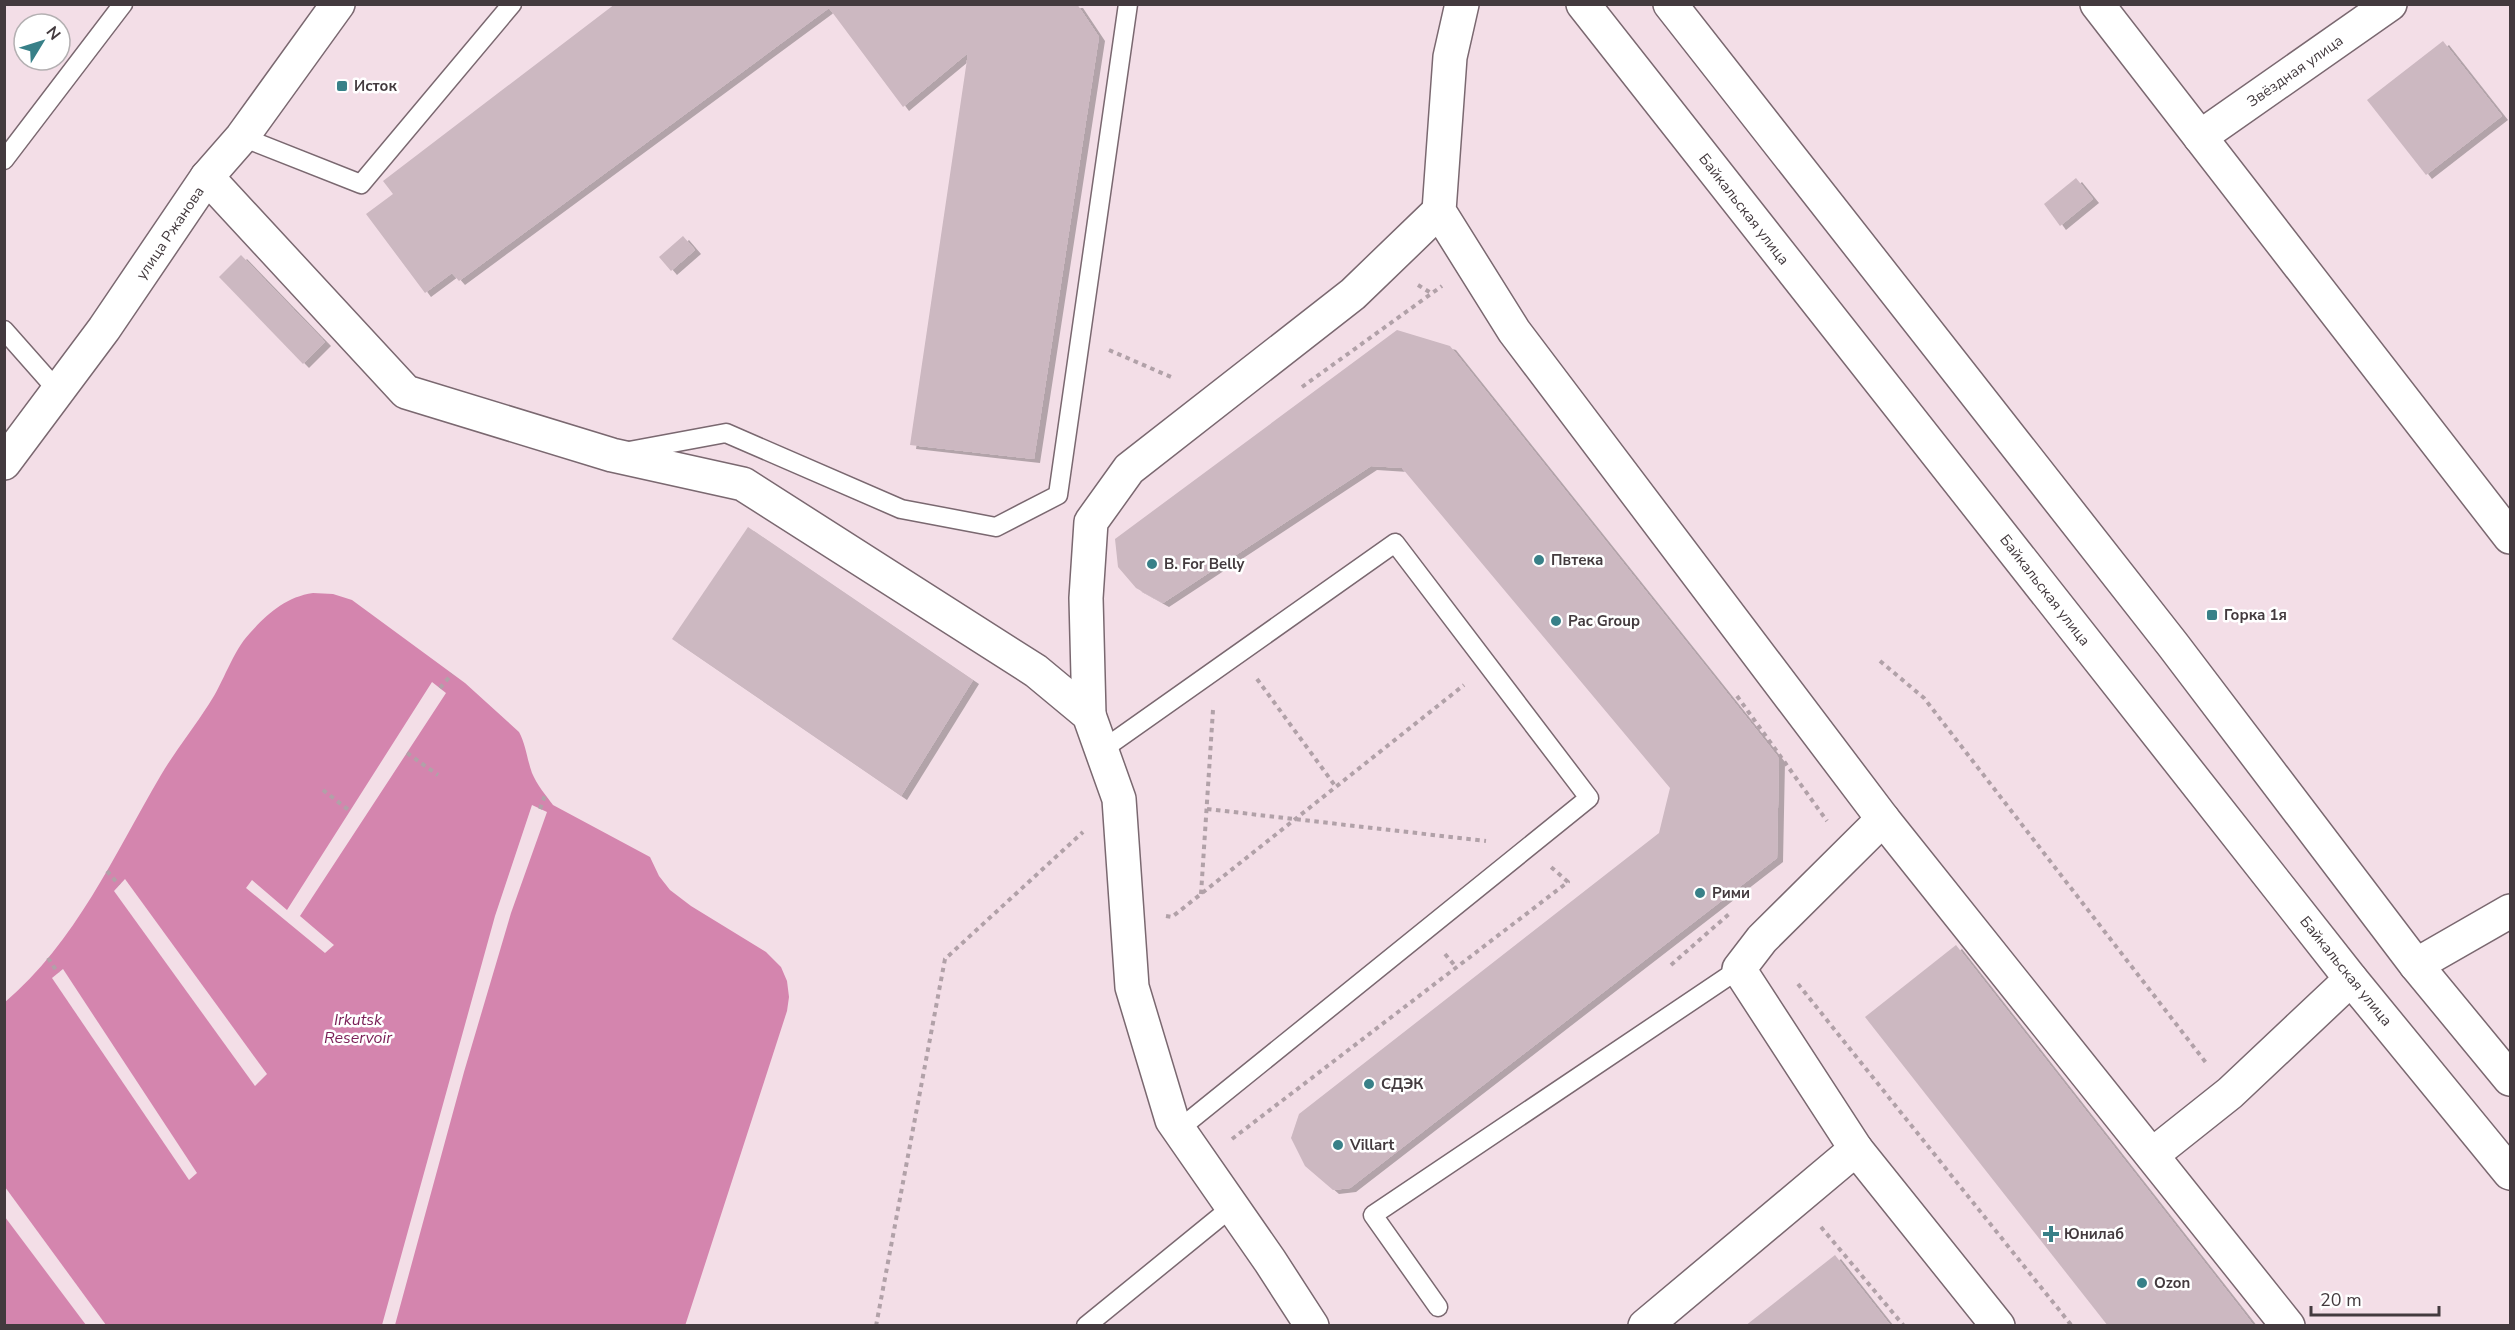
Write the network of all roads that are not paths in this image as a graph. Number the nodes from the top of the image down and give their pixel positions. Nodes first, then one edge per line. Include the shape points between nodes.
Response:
1 (123, 4) edge
2 (338, 4) edge
3 (512, 4) edge
4 (1128, 4) edge
5 (1462, 4) edge
6 (1583, 4) edge
7 (1670, 4) edge
8 (2097, 4) edge
9 (2390, 4) edge
10 (2200, 137) junction
11 (242, 138) junction
12 (4, 160) edge
13 (207, 177) junction
14 (1439, 211) junction
15 (4, 330) edge
16 (58, 391) junction
17 (612, 454) junction
18 (4, 463) edge
19 (2511, 537) edge
20 (1089, 715) junction
21 (1102, 750) junction
22 (1883, 819) junction
23 (2511, 911) edge
24 (2416, 965) junction
25 (1739, 969) junction
26 (2351, 980) junction
27 (2511, 1079) edge
28 (1178, 1130) junction
29 (1856, 1149) junction
30 (2152, 1155) junction
31 (2511, 1173) edge
32 (1232, 1207) junction
33 (1438, 1307) dead end
34 (1086, 1326) edge
35 (1312, 1326) edge
36 (1645, 1326) edge
37 (1998, 1326) edge
38 (2288, 1326) edge

1 - 12 lane
2 - 11 street, улица Ржанова
3 - 11 lane via 361,184
4 - 17 lane via 1058,495 996,527 901,509 726,433
5 - 14 street via 1450,57
6 - 26 street, Байкальская улица
7 - 24 street via 2173,645
8 - 10 street
9 - 10 street, Звёздная улица
10 - 19 street
11 - 13 street, улица Ржанова
13 - 16 street, улица Ржанова
13 - 17 street via 406,392
14 - 20 street via 1353,294 1129,469 1091,522 1086,598
14 - 22 street via 1514,332
15 - 16 lane
16 - 18 street, улица Ржанова
17 - 20 street via 743,484 1028,665
20 - 21 street
21 - 28 street via 1119,799 1132,987
21 - 28 lane via 1395,543 1589,798
22 - 25 street via 1762,939
22 - 30 street
23 - 24 street
24 - 27 street
25 - 29 street
25 - 33 lane via 1373,1215
26 - 30 street via 2230,1093
26 - 31 street, Байкальская улица
28 - 32 street
29 - 36 street
29 - 37 street
30 - 38 street
32 - 34 lane
32 - 35 street

